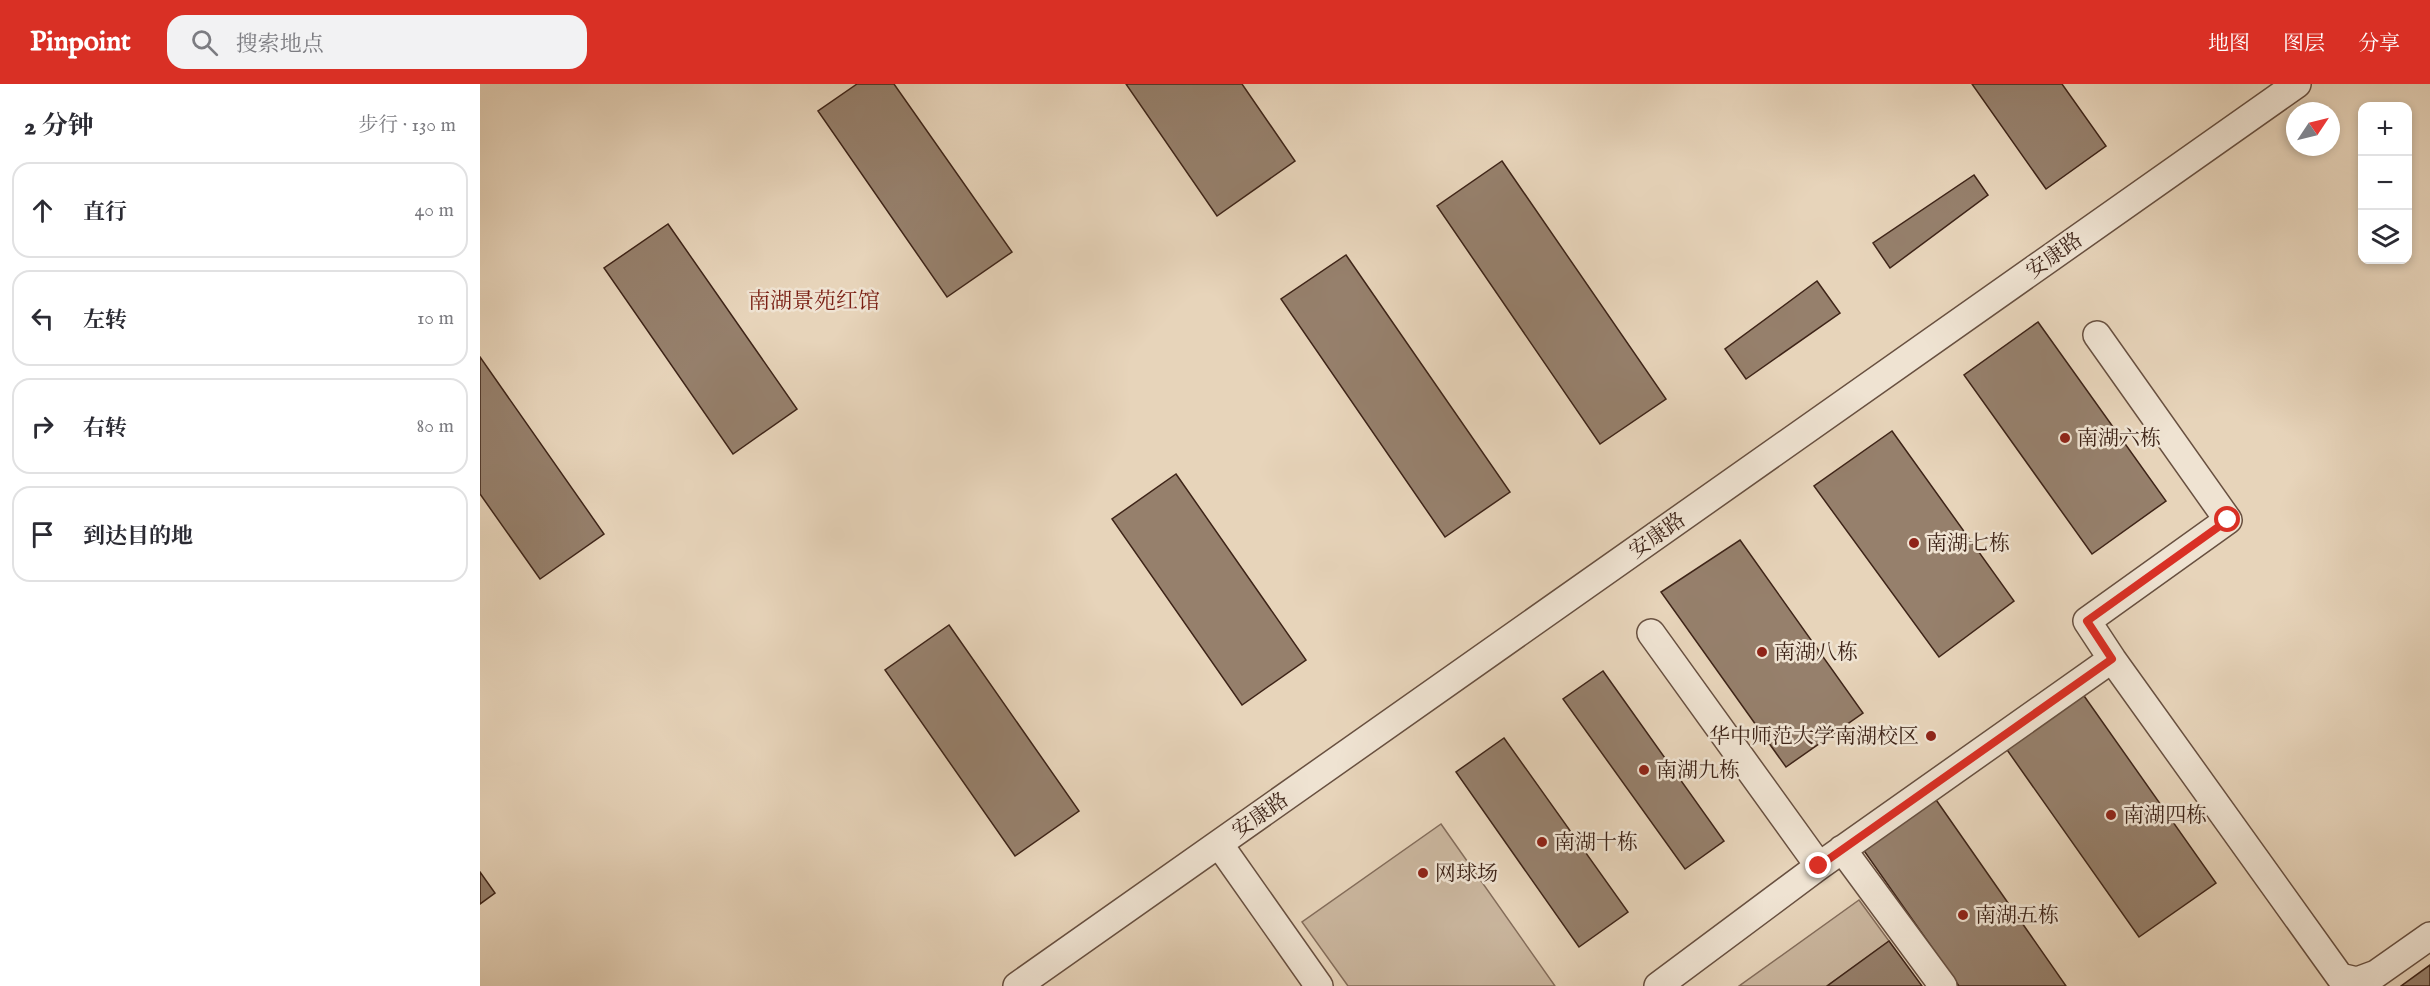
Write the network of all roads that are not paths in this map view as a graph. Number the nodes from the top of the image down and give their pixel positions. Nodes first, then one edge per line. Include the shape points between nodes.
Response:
1 (2297, 84) edge
2 (2097, 335) dead end
3 (1651, 633) dead end
4 (2112, 659) junction
5 (1219, 844) junction
6 (1842, 849) junction
7 (1819, 866) junction
8 (2430, 936) edge
9 (2334, 982) edge
10 (1017, 986) edge
11 (1319, 986) edge
12 (1658, 986) edge
13 (1943, 986) edge

1 - 5 street, 安康路
2 - 4 street via 2228,520 2087,621
3 - 7 street
4 - 6 street
4 - 9 street
5 - 10 street, 安康路
5 - 11 street
6 - 7 street
6 - 13 street
7 - 12 street
8 - 9 street via 2376,974 2357,981

